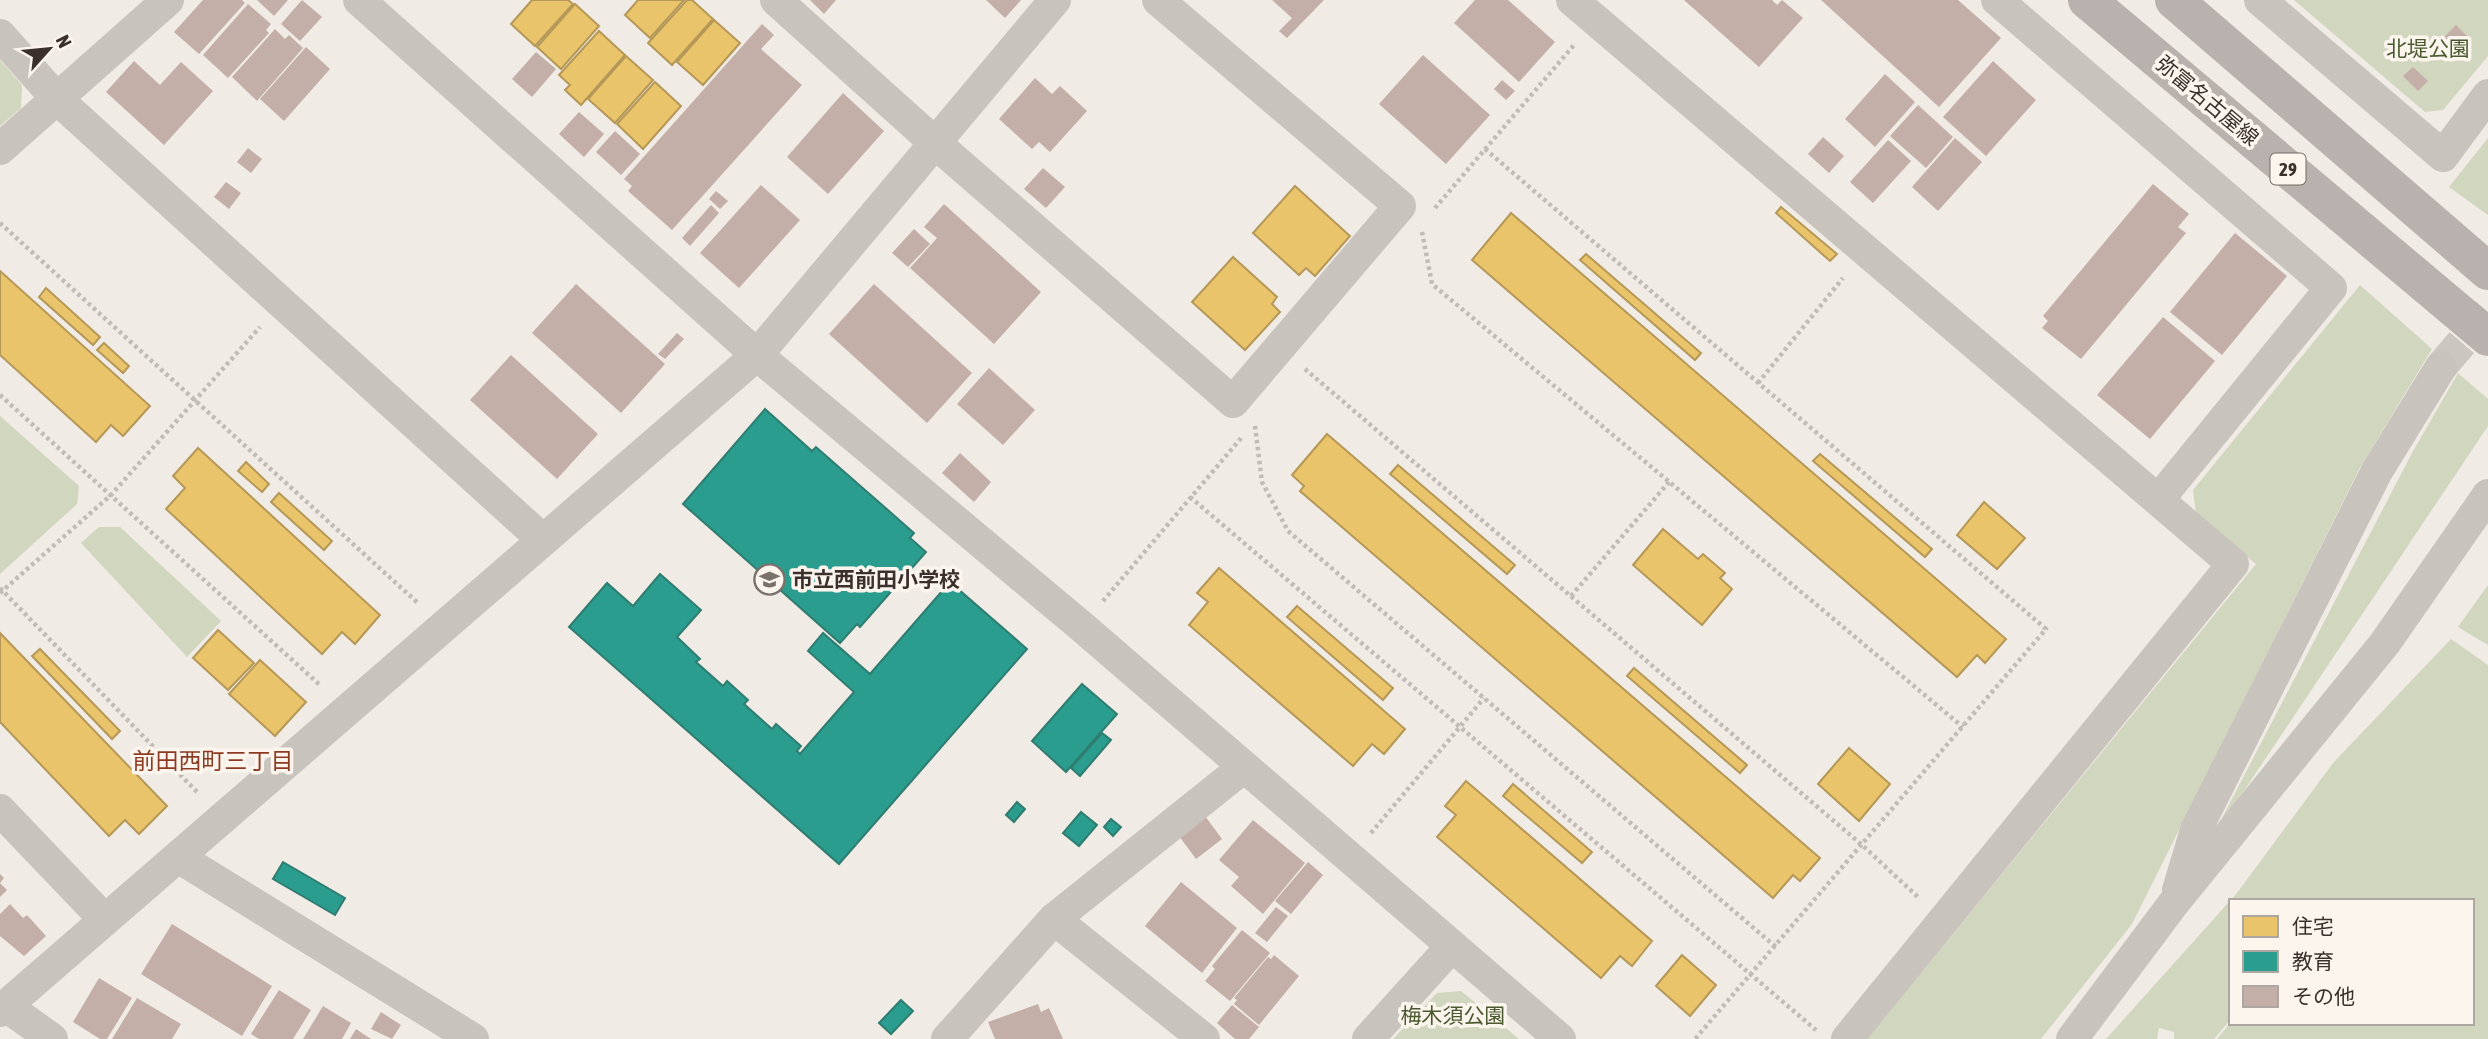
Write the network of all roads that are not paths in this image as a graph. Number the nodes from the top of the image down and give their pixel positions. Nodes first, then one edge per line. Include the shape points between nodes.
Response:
1 (168, 0) edge
2 (359, 0) edge
3 (776, 0) edge
4 (1055, 0) edge
5 (1158, 0) edge
6 (1572, 0) edge
7 (1997, 0) edge
8 (2087, 0) edge
9 (2174, 0) edge
10 (2260, 0) edge
11 (0, 36) edge
12 (2488, 95) edge
13 (57, 99) junction
14 (934, 142) junction
15 (0, 149) edge
16 (2488, 271) edge
17 (2488, 337) edge
18 (757, 355) junction
19 (2441, 367) tunnel mouth
20 (2488, 495) edge
21 (2160, 499) junction
22 (543, 540) junction
23 (1244, 767) junction
24 (0, 810) edge
25 (178, 857) junction
26 (2174, 904) junction
27 (1054, 919) junction
28 (105, 920) junction
29 (1452, 946) junction
30 (3, 1009) edge
31 (1832, 1035) edge
32 (52, 1039) edge
33 (472, 1039) edge
34 (947, 1039) edge
35 (1204, 1039) edge
36 (1368, 1039) edge
37 (1560, 1039) edge
38 (2072, 1039) edge

1 - 13 street
2 - 18 street
3 - 14 street
4 - 14 street
5 - 14 street via 1400,206 1233,401
6 - 21 street
7 - 21 street via 2330,288
8 - 17 main road, 弥富名古屋線 / 29
9 - 16 main road, 29
10 - 12 street via 2443,156
11 - 13 street
13 - 15 street
13 - 22 street
14 - 18 street
18 - 22 street
18 - 23 street
19 - 26 street via 2377,471 2196,830
20 - 26 street via 2385,643
21 - 31 street via 2232,564 1944,920
22 - 25 street
23 - 27 street
23 - 29 street
24 - 28 street
25 - 28 street
25 - 33 street
26 - 38 street
27 - 34 street
27 - 35 street
28 - 30 street
29 - 36 street
29 - 37 street
30 - 32 street

